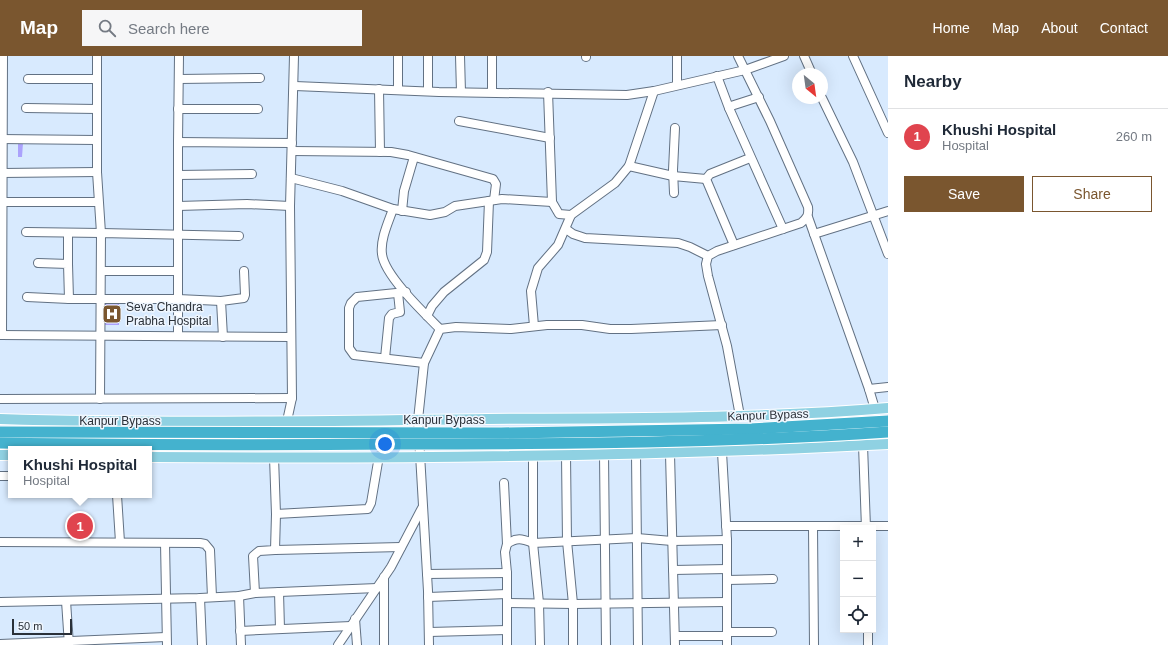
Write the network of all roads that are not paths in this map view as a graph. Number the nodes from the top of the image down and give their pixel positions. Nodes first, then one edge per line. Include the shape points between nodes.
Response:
1 (3, 56) edge
2 (97, 56) edge
3 (179, 56) edge
4 (294, 56) edge
5 (398, 56) edge
6 (428, 56) edge
7 (460, 56) edge
8 (492, 56) edge
9 (677, 56) edge
10 (738, 56) edge
11 (784, 56) edge
12 (804, 56) edge
13 (853, 56) edge
14 (809, 68) edge
15 (745, 70) junction
16 (717, 76) junction
17 (1, 77) edge
18 (260, 78) dead end
19 (28, 79) dead end
20 (97, 79) junction
21 (179, 79) junction
22 (677, 85) junction
23 (295, 86) junction
24 (379, 89) junction
25 (398, 90) junction
26 (428, 91) junction
27 (654, 91) junction
28 (461, 92) junction
29 (492, 92) junction
30 (548, 92) junction
31 (759, 97) junction
32 (825, 104) edge
33 (26, 108) dead end
34 (729, 108) junction
35 (97, 109) junction
36 (178, 109) junction
37 (258, 109) dead end
38 (1, 110) edge
39 (459, 121) dead end
40 (675, 128) dead end
41 (888, 133) edge
42 (1, 138) edge
43 (550, 138) junction
44 (96, 140) junction
45 (178, 142) junction
46 (292, 147) junction
47 (380, 152) junction
48 (414, 157) junction
49 (750, 158) junction
50 (629, 166) junction
51 (97, 172) junction
52 (2, 173) junction
53 (252, 174) dead end
54 (178, 175) junction
55 (673, 176) junction
56 (291, 178) junction
57 (706, 179) junction
58 (674, 193) dead end
59 (492, 201) junction
60 (2, 202) junction
61 (98, 202) junction
62 (552, 202) junction
63 (178, 206) junction
64 (290, 206) junction
65 (392, 209) junction
66 (402, 211) junction
67 (888, 211) edge
68 (571, 215) junction
69 (875, 216) junction
70 (808, 217) junction
71 (566, 229) junction
72 (783, 229) junction
73 (26, 232) dead end
74 (68, 233) junction
75 (101, 233) junction
76 (177, 234) junction
77 (814, 234) junction
78 (239, 236) dead end
79 (734, 245) junction
80 (888, 254) edge
81 (708, 256) junction
82 (38, 263) dead end
83 (68, 264) junction
84 (101, 270) junction
85 (244, 270) dead end
86 (178, 271) junction
87 (402, 293) junction
88 (27, 298) dead end
89 (69, 298) junction
90 (100, 299) junction
91 (178, 299) junction
92 (221, 300) junction
93 (427, 316) junction
94 (722, 325) junction
95 (534, 326) junction
96 (440, 329) junction
97 (1, 335) edge
98 (100, 336) junction
99 (178, 336) junction
100 (223, 336) junction
101 (291, 337) junction
102 (385, 358) junction
103 (424, 363) junction
104 (888, 387) edge
105 (869, 389) junction
106 (292, 398) junction
107 (0, 399) edge
108 (100, 399) junction
109 (888, 408) edge
110 (875, 409) junction
111 (740, 416) junction
112 (0, 419) edge
113 (418, 420) junction
114 (287, 421) junction
115 (888, 421) edge
116 (0, 432) edge
117 (888, 432) edge
118 (0, 443) edge
119 (888, 444) edge
120 (863, 446) junction
121 (722, 452) junction
122 (604, 454) junction
123 (636, 454) junction
124 (670, 454) junction
125 (533, 455) junction
126 (566, 455) junction
127 (379, 456) junction
128 (419, 456) junction
129 (152, 457) edge
130 (274, 457) junction
131 (504, 483) dead end
132 (117, 498) edge
133 (423, 507) junction
134 (276, 514) junction
135 (866, 525) edge
136 (726, 526) junction
137 (888, 526) edge
138 (813, 527) junction
139 (876, 527) edge
140 (840, 528) edge
141 (637, 538) junction
142 (604, 540) junction
143 (727, 540) junction
144 (567, 541) junction
145 (672, 541) junction
146 (0, 542) edge
147 (120, 542) junction
148 (533, 542) junction
149 (165, 543) junction
150 (507, 544) junction
151 (401, 547) junction
152 (275, 550) junction
153 (727, 569) junction
154 (674, 570) junction
155 (507, 573) junction
156 (427, 574) junction
157 (384, 577) junction
158 (773, 579) dead end
159 (727, 580) junction
160 (377, 588) junction
161 (280, 592) junction
162 (255, 593) junction
163 (507, 594) junction
164 (239, 596) junction
165 (212, 597) junction
166 (428, 597) junction
167 (166, 598) junction
168 (200, 598) junction
169 (66, 601) junction
170 (0, 602) edge
171 (727, 602) junction
172 (507, 603) junction
173 (539, 603) junction
174 (605, 603) junction
175 (674, 603) junction
176 (573, 604) junction
177 (637, 604) junction
178 (353, 622) junction
179 (280, 629) junction
180 (507, 630) junction
181 (240, 631) junction
182 (429, 632) junction
183 (772, 632) dead end
184 (868, 633) edge
185 (727, 634) junction
186 (675, 636) junction
187 (166, 641) edge
188 (69, 643) edge
189 (0, 644) edge
190 (202, 645) edge
191 (240, 645) edge
192 (338, 645) edge
193 (357, 645) edge
194 (384, 645) edge
195 (429, 645) edge
196 (507, 645) edge
197 (540, 645) edge
198 (573, 645) edge
199 (606, 645) edge
200 (638, 645) edge
201 (675, 645) edge
202 (727, 645) edge
203 (814, 645) edge
204 (868, 645) edge

1 - 17 street
2 - 20 street
3 - 21 street
4 - 23 street
5 - 25 street
6 - 26 street
7 - 28 street
8 - 29 street
9 - 22 street
10 - 15 street
11 - 15 street
12 - 14 street
13 - 41 street
15 - 16 street
15 - 31 street
16 - 22 street
16 - 34 street
17 - 38 street
18 - 21 street
19 - 20 street
20 - 35 street
21 - 36 street
22 - 27 street
23 - 24 street
23 - 46 street
24 - 25 street
24 - 47 street
25 - 26 street
26 - 28 street
27 - 30 street via 626,95
27 - 50 street
28 - 29 street
29 - 30 street
30 - 43 street
31 - 34 street
31 - 70 street via 808,207
32 - 69 street
33 - 35 street
34 - 49 street
35 - 44 street
36 - 37 street
36 - 45 street
38 - 42 street
39 - 43 street
40 - 55 street
42 - 44 street
42 - 52 street
43 - 62 street
44 - 51 street
45 - 46 street
45 - 54 street
46 - 47 street
46 - 56 street
47 - 48 street
48 - 59 street via 493,179 496,184
48 - 66 street via 404,191
49 - 57 street via 710,174
49 - 72 street
50 - 55 street
50 - 68 street via 615,183
51 - 52 street
51 - 61 street
52 - 60 street
53 - 54 street
54 - 63 street
55 - 57 street
55 - 58 street
56 - 64 street
56 - 65 street via 342,191
57 - 79 street
59 - 62 street
59 - 66 street via 455,206 437,214
59 - 93 street via 484,260 444,292
60 - 61 street
60 - 97 street
61 - 75 street
62 - 68 street via 559,214
63 - 64 street
63 - 76 street
64 - 101 street
65 - 66 street
65 - 87 street via 382,254 387,269
67 - 69 street
68 - 71 street
69 - 77 street
69 - 80 street
70 - 72 street via 801,223
70 - 77 street
71 - 81 street via 585,238 678,243 690,246
71 - 95 street via 558,245 538,268 532,283
72 - 79 street
73 - 74 street
74 - 75 street
74 - 83 street
75 - 76 street
75 - 84 street
76 - 78 street
76 - 86 street
77 - 105 street
79 - 81 street
81 - 94 street via 708,276
82 - 83 street
83 - 89 street
84 - 86 street
84 - 90 street
85 - 92 street via 244,298
86 - 91 street
87 - 93 street
87 - 102 street via 400,312 392,314 389,318
87 - 102 street via 357,297 351,303 351,352 354,355
88 - 89 street
89 - 90 street
90 - 91 street
90 - 98 street
91 - 92 street
91 - 99 street
92 - 100 street
93 - 96 street
94 - 95 street via 631,329 582,325
94 - 111 street
95 - 96 street via 511,329
96 - 103 street
97 - 98 street
98 - 99 street
98 - 108 street
99 - 100 street
100 - 101 street
101 - 106 street
102 - 103 street
103 - 113 street
104 - 105 street
105 - 110 street
106 - 108 street
106 - 114 street
107 - 108 street
109 - 110 main road
110 - 111 main road
111 - 113 main road
112 - 114 main road
113 - 114 main road
113 - 128 street
115 - 116 highway, Kanpur Bypass, bridge via 750,429 493,433
117 - 118 highway, Kanpur Bypass, bridge via 777,439 507,444
119 - 120 main road
120 - 121 main road
120 - 135 street
121 - 124 main road
121 - 136 street
122 - 123 main road
122 - 126 main road
122 - 142 street
123 - 124 main road
123 - 141 street
124 - 145 street
125 - 126 main road
125 - 128 main road
125 - 148 street
126 - 144 street
127 - 128 main road
127 - 130 main road
127 - 134 street via 368,509
128 - 133 street
129 - 130 main road
130 - 134 street
131 - 150 street
132 - 147 street
133 - 151 street
133 - 156 street
134 - 152 street
136 - 138 street
136 - 143 street
137 - 139 street
138 - 140 street
138 - 203 street
141 - 142 street
141 - 145 street
141 - 177 street
142 - 144 street
142 - 174 street
143 - 145 street
143 - 153 street
144 - 148 street
144 - 176 street
145 - 154 street
146 - 147 street
147 - 149 street
148 - 150 street via 520,538
148 - 173 street
149 - 165 street via 200,543 208,547
149 - 167 street
150 - 155 street
151 - 152 street
151 - 157 street
152 - 162 street via 259,551 253,556
153 - 154 street
153 - 159 street
154 - 175 street
155 - 156 street
155 - 163 street
156 - 166 street
157 - 160 street
157 - 194 street
158 - 159 street
159 - 171 street
160 - 161 street
160 - 178 street
161 - 162 street
161 - 179 street
162 - 164 street
163 - 166 street
163 - 172 street
164 - 165 street
164 - 181 street
165 - 168 street
166 - 182 street
167 - 168 street
167 - 169 street
167 - 187 street
168 - 190 street
169 - 170 street
169 - 188 street
171 - 175 street
171 - 185 street
172 - 173 street
172 - 180 street
173 - 176 street
173 - 197 street
174 - 176 street
174 - 177 street
174 - 199 street
175 - 177 street
175 - 186 street
176 - 198 street
177 - 200 street
178 - 179 street
178 - 192 street
178 - 193 street
179 - 181 street
180 - 182 street
180 - 196 street
181 - 191 street
182 - 195 street
183 - 185 street
184 - 204 street
185 - 186 street
185 - 202 street
186 - 201 street
187 - 188 street
188 - 189 street

